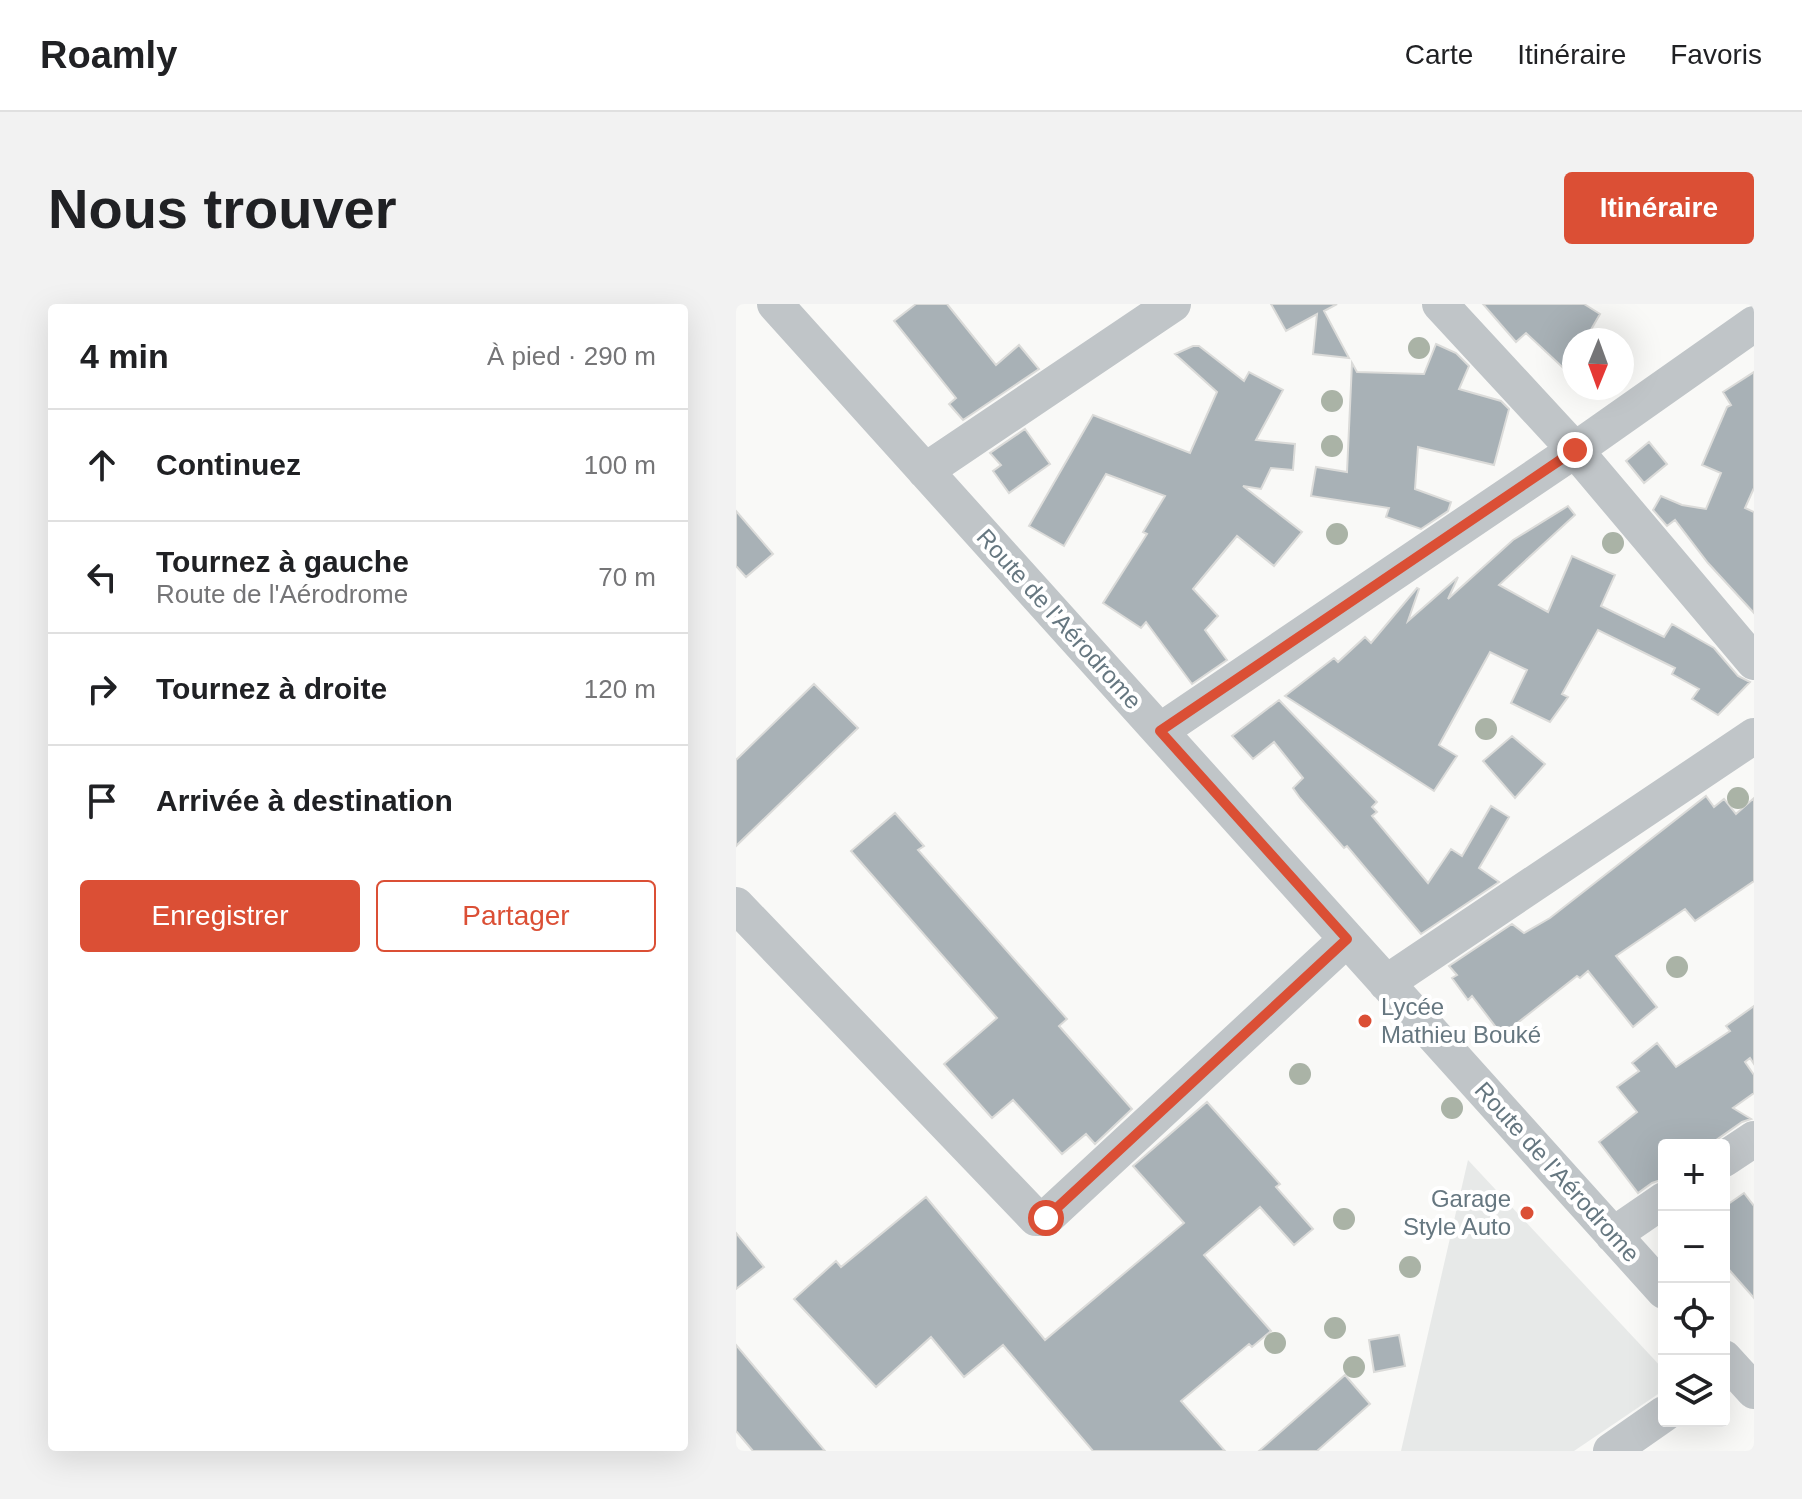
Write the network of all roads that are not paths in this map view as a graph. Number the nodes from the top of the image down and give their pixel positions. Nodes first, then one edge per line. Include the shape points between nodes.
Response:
1 (775, 304) edge
2 (1173, 304) edge
3 (1440, 304) edge
4 (1754, 324) edge
5 (1575, 450) junction
6 (925, 471) junction
7 (1754, 662) edge
8 (1160, 731) junction
9 (1754, 736) edge
10 (736, 905) edge
11 (1347, 939) junction
12 (1386, 983) junction
13 (1754, 1139) edge
14 (1730, 1155) edge
15 (1658, 1204) edge
16 (1613, 1235) junction
17 (1658, 1284) edge
18 (1658, 1418) edge
19 (1611, 1451) edge

1 - 6 street, Route de l'Aérodrome
2 - 6 street
3 - 5 street
4 - 5 street
5 - 7 street
5 - 8 street
6 - 8 street, Route de l'Aérodrome
8 - 11 street, Route de l'Aérodrome
9 - 12 street
10 - 11 street via 1036,1218 1046,1218
11 - 12 street, Route de l'Aérodrome
12 - 16 street, Route de l'Aérodrome
13 - 14 street
15 - 16 street
16 - 17 street, Route de l'Aérodrome
18 - 19 street

